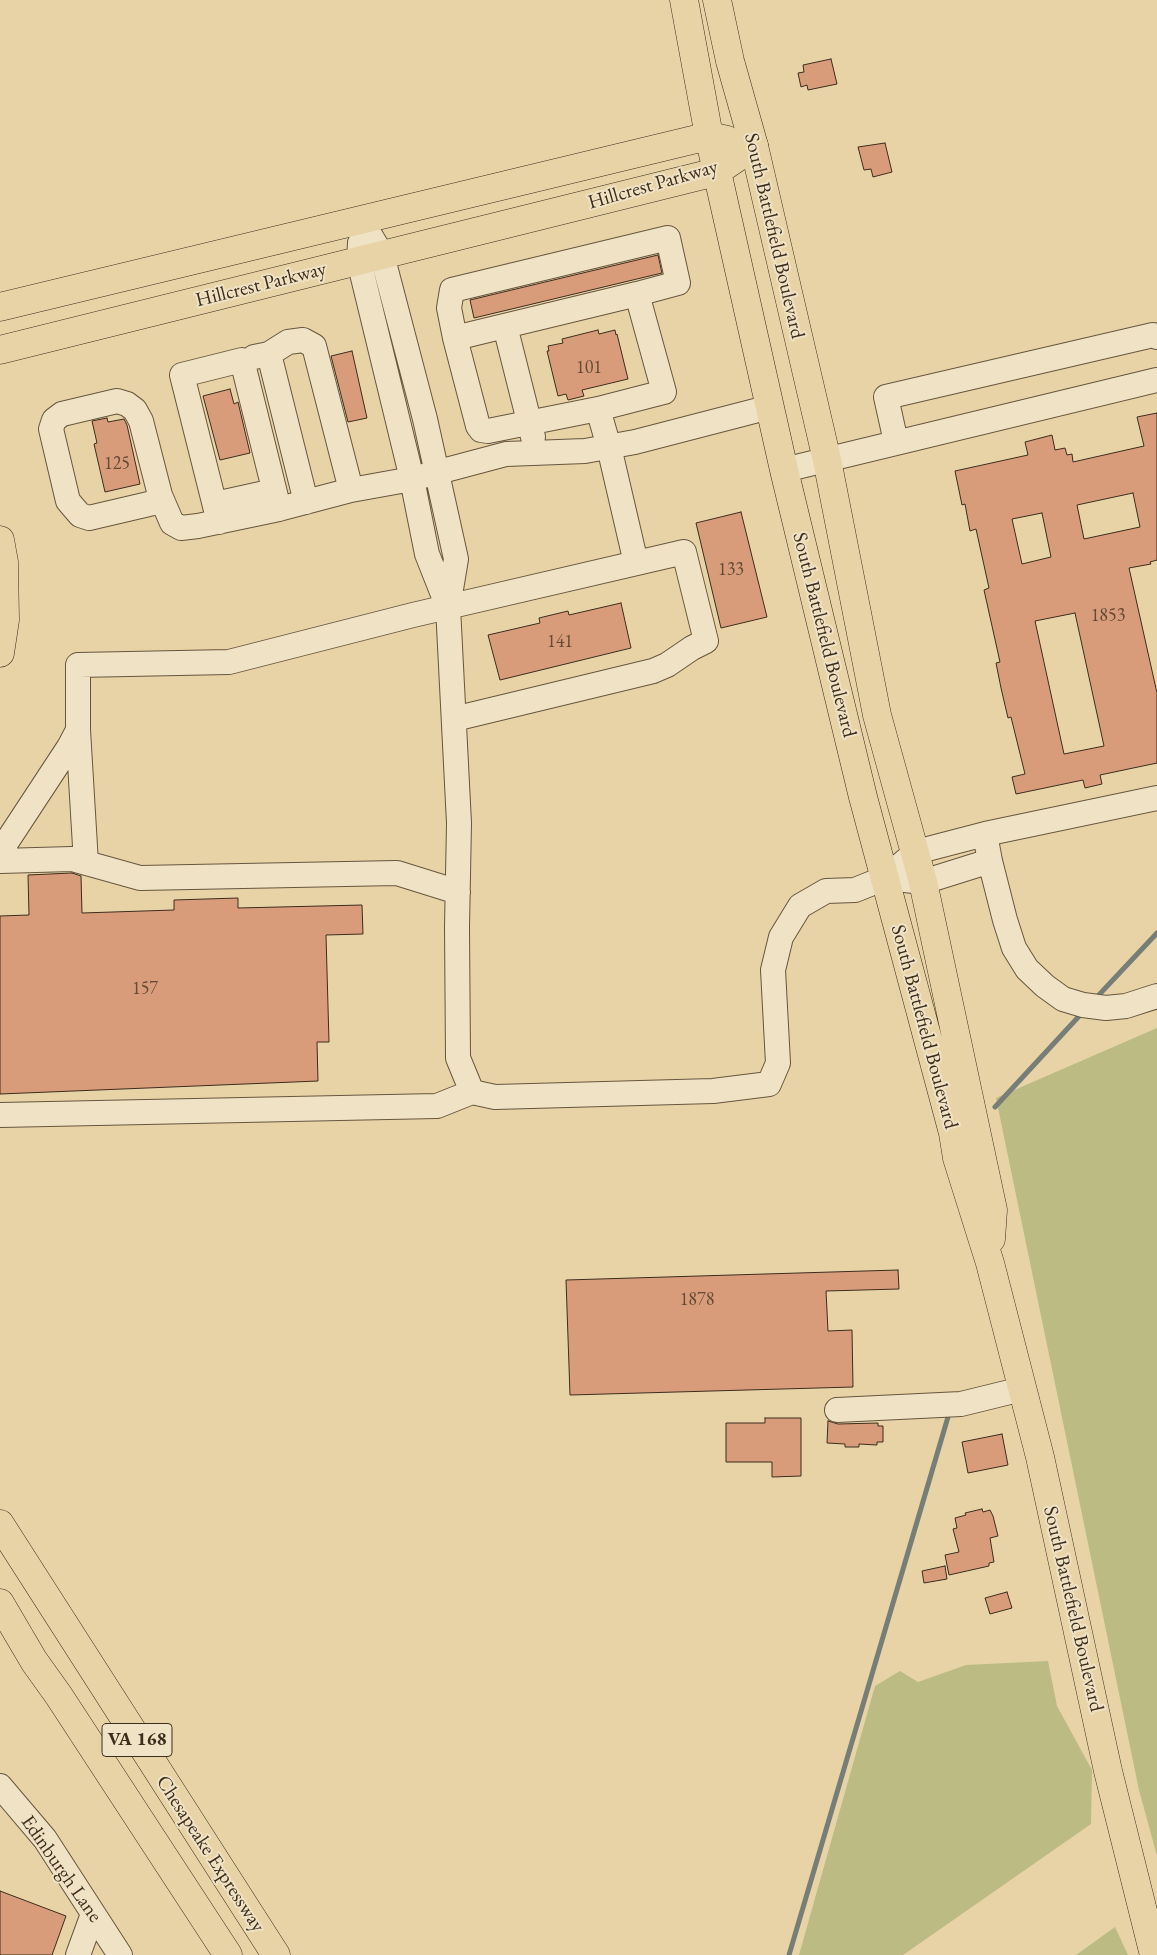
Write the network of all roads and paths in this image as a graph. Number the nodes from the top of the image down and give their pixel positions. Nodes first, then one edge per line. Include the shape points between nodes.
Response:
1 (684, 0) edge
2 (717, 0) edge
3 (709, 136) junction
4 (754, 146) junction
5 (716, 172) junction
6 (361, 220) junction
7 (370, 258) junction
8 (636, 294) junction
9 (0, 307) edge
10 (506, 326) junction
11 (455, 338) junction
12 (1157, 338) edge
13 (0, 350) edge
14 (269, 354) junction
15 (242, 360) junction
16 (1157, 380) edge
17 (770, 406) junction
18 (598, 409) junction
19 (530, 423) junction
20 (896, 442) junction
21 (609, 447) junction
22 (537, 453) junction
23 (827, 460) junction
24 (784, 470) junction
25 (438, 472) junction
26 (412, 479) junction
27 (351, 490) junction
28 (160, 495) junction
29 (277, 500) junction
30 (306, 502) junction
31 (217, 513) junction
32 (0, 540) edge
33 (636, 563) junction
34 (448, 607) junction
35 (0, 653) edge
36 (454, 719) junction
37 (78, 730) junction
38 (1157, 798) edge
39 (986, 834) junction
40 (0, 852) edge
41 (916, 852) junction
42 (0, 861) edge
43 (990, 861) junction
44 (86, 862) junction
45 (885, 878) junction
46 (923, 882) junction
47 (458, 892) junction
48 (1157, 996) edge
49 (472, 1092) junction
50 (0, 1115) edge
51 (990, 1263) junction
52 (1022, 1389) junction
53 (838, 1410) dead end
54 (0, 1524) edge
55 (0, 1603) edge
56 (0, 1618) edge
57 (34, 1661) junction
58 (0, 1786) edge
59 (94, 1914) junction
60 (78, 1955) edge
61 (120, 1955) edge
62 (228, 1955) edge
63 (276, 1955) edge
64 (1154, 1955) edge

1 - 3 main road, South Battlefield Boulevard
2 - 4 main road, South Battlefield Boulevard
3 - 4 main road, Hillcrest Parkway
3 - 5 main road, South Battlefield Boulevard
3 - 6 main road, Hillcrest Parkway
4 - 5 main road, Hillcrest Parkway
4 - 23 main road, South Battlefield Boulevard
5 - 7 main road, Hillcrest Parkway
5 - 17 main road, South Battlefield Boulevard
6 - 7 street
6 - 9 main road, Hillcrest Parkway
7 - 13 main road, Hillcrest Parkway
7 - 25 street
7 - 26 street
8 - 10 street
8 - 11 street via 678,283 668,238 452,290 449,308
8 - 18 street via 664,392
10 - 11 street
10 - 19 street
11 - 19 street via 481,430
12 - 20 street via 1153,334 886,397
14 - 15 street
14 - 27 street via 288,342 302,340 314,346
14 - 30 street
15 - 29 street
15 - 31 street via 182,375
16 - 20 street
17 - 21 street
17 - 24 main road, South Battlefield Boulevard
18 - 19 street
18 - 21 street
19 - 22 street
20 - 23 street
21 - 22 street via 585,452
21 - 33 street
22 - 25 street via 506,454
23 - 24 street
23 - 41 main road, South Battlefield Boulevard via 877,715
24 - 45 main road, South Battlefield Boulevard
25 - 26 street
25 - 34 street via 456,559
26 - 27 street
26 - 34 street via 427,554
27 - 30 street
28 - 28 street via 141,421 127,404 117,401 62,414 54,420 51,429 68,501 80,515 89,518 152,503
28 - 31 street via 172,523 181,528
29 - 30 street
29 - 31 street
32 - 35 main road via 4,562 5,620
33 - 34 street
33 - 36 street via 684,552 706,642 654,671
34 - 36 street
34 - 37 street via 228,662 78,666
36 - 47 street via 459,823
37 - 40 street
37 - 44 street
38 - 39 street
39 - 41 street
39 - 43 street
41 - 45 street
41 - 46 main road, South Battlefield Boulevard
42 - 44 street via 72,859
43 - 46 street
43 - 48 street via 1014,948 1027,969 1045,986 1063,998 1106,1008 1126,1006
44 - 47 street via 140,878 397,873
45 - 46 street
45 - 49 street via 856,890 826,891 806,902 800,906 781,937 773,970 778,1063 769,1084 713,1091 495,1097
45 - 51 main road, South Battlefield Boulevard via 957,1158
46 - 51 main road, South Battlefield Boulevard via 993,1210
47 - 49 street via 458,1058
49 - 50 street via 437,1106
51 - 52 main road, South Battlefield Boulevard
52 - 53 street via 961,1404
52 - 64 main road, South Battlefield Boulevard via 1108,1771
54 - 63 main road, Chesapeake Expressway / VA 168
55 - 57 main road, Chesapeake Expressway / VA 168
56 - 57 main road
57 - 62 main road, Chesapeake Expressway / VA 168
58 - 59 street, Edinburgh Lane via 45,1839
59 - 60 street
59 - 61 street, Edinburgh Lane

